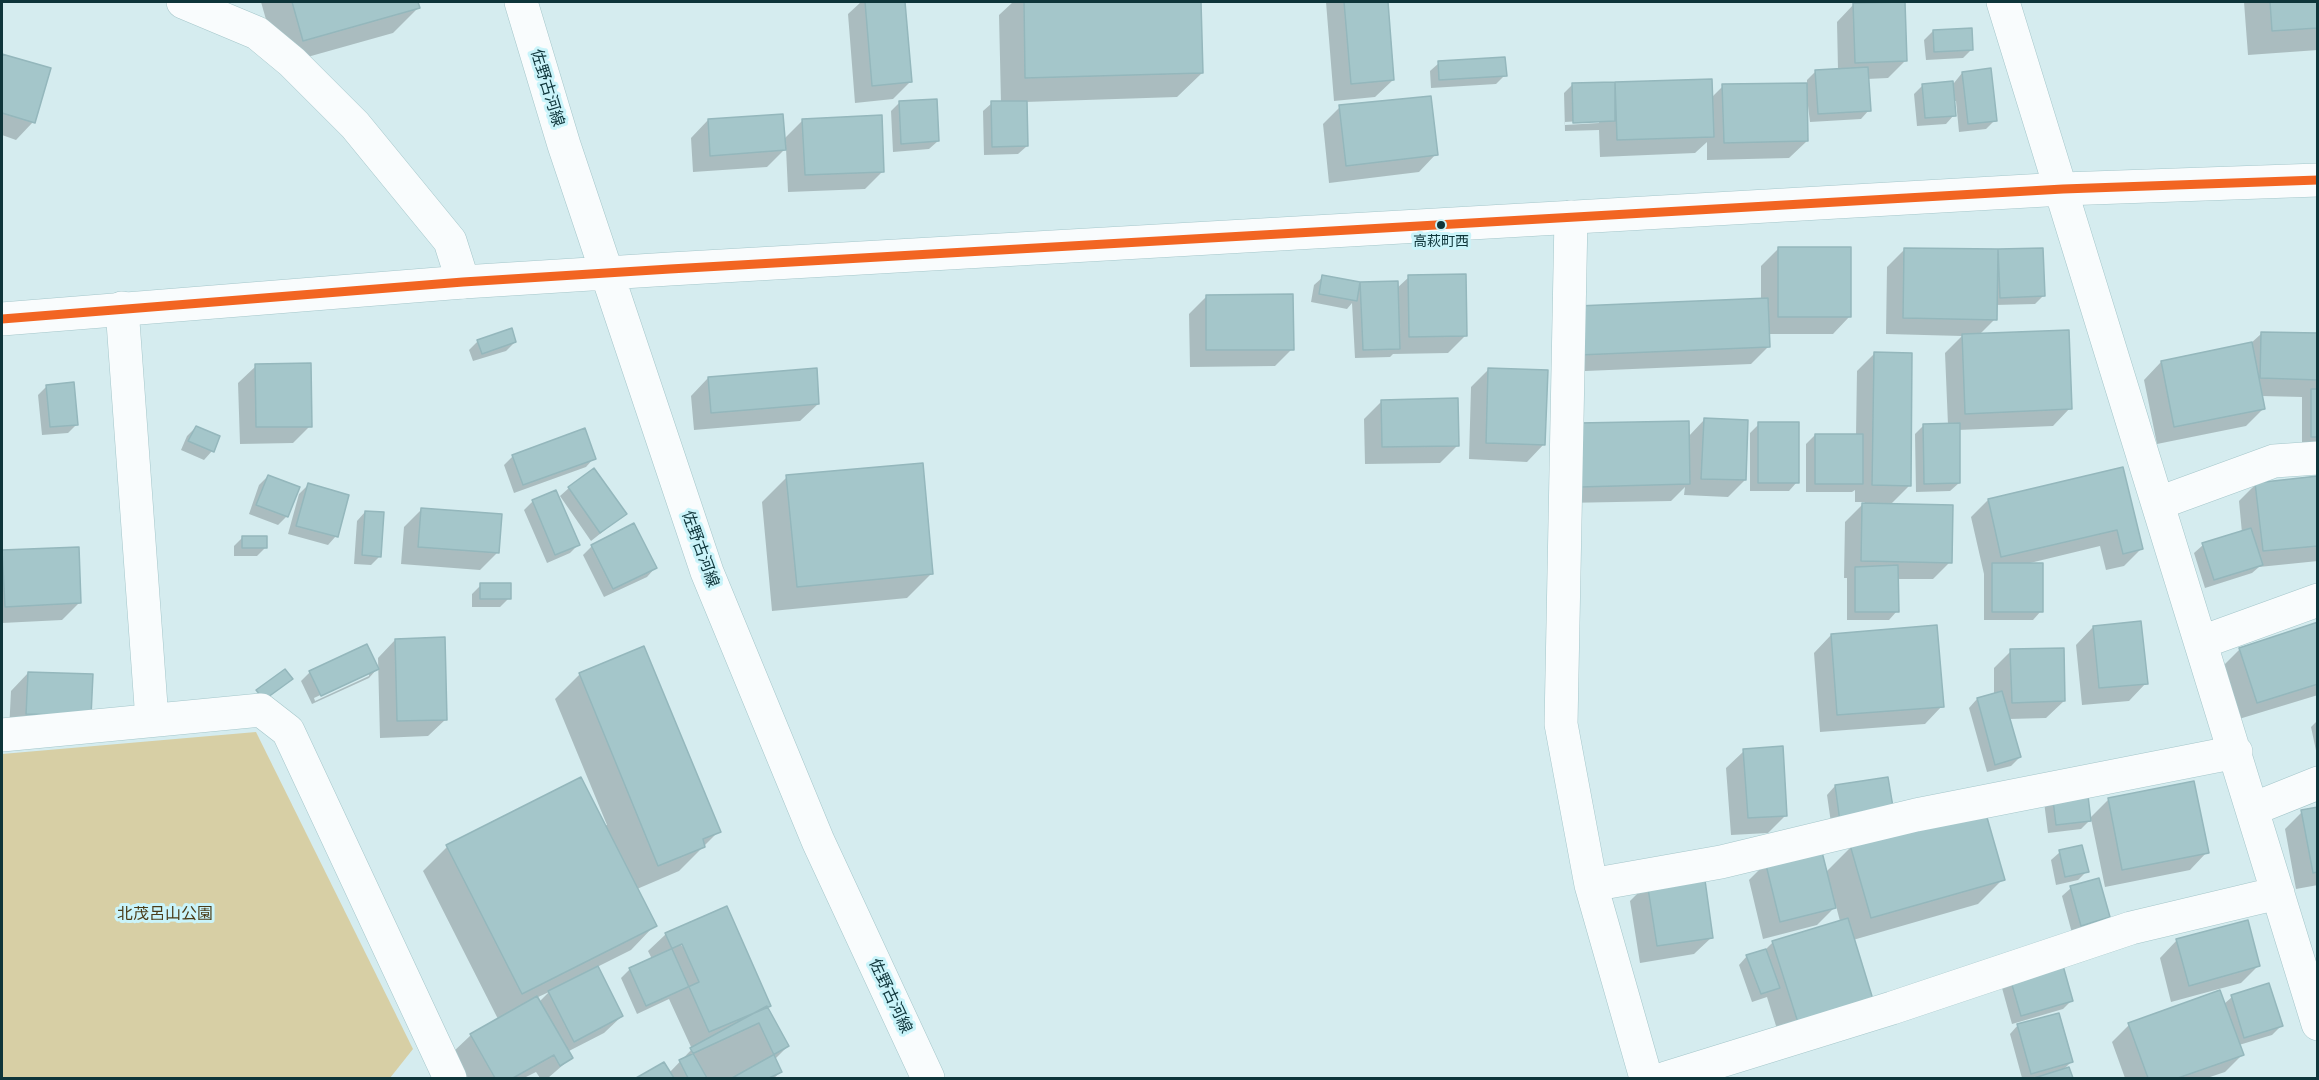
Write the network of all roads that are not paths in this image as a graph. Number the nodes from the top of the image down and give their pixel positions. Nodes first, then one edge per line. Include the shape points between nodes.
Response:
1 (183, 2) edge
2 (521, 2) edge
3 (2004, 2) edge
4 (223, 11) edge
5 (2318, 180) edge
6 (2063, 189) junction
7 (1571, 218) junction
8 (606, 273) junction
9 (463, 282) junction
10 (122, 308) junction
11 (2, 319) edge
12 (2318, 458) edge
13 (2159, 503) junction
14 (2318, 600) edge
15 (2202, 642) junction
16 (152, 720) junction
17 (2, 735) edge
18 (2236, 752) junction
19 (2318, 783) edge
20 (2253, 808) junction
21 (1592, 885) junction
22 (2278, 894) junction
23 (2306, 941) edge
24 (2318, 1024) edge
25 (450, 1078) edge
26 (928, 1078) edge
27 (1646, 1078) edge
28 (1666, 1078) edge

1 - 4 street
2 - 8 street, 佐野古河線
3 - 6 street
4 - 9 street via 292,62 355,125 450,241
5 - 6 street
6 - 7 street
6 - 13 street
7 - 8 street
7 - 21 street via 1561,724
8 - 9 street
8 - 26 street, 佐野古河線 via 707,572 818,841
9 - 10 street
10 - 11 street
10 - 16 street
12 - 13 street via 2274,461
13 - 15 street
14 - 15 street
15 - 18 street
16 - 17 street
16 - 25 street via 261,710 288,731
18 - 20 street
18 - 21 street via 1916,815 1721,862
19 - 20 street
20 - 22 street
21 - 27 street
22 - 23 street
22 - 28 street via 2131,928
23 - 24 street

